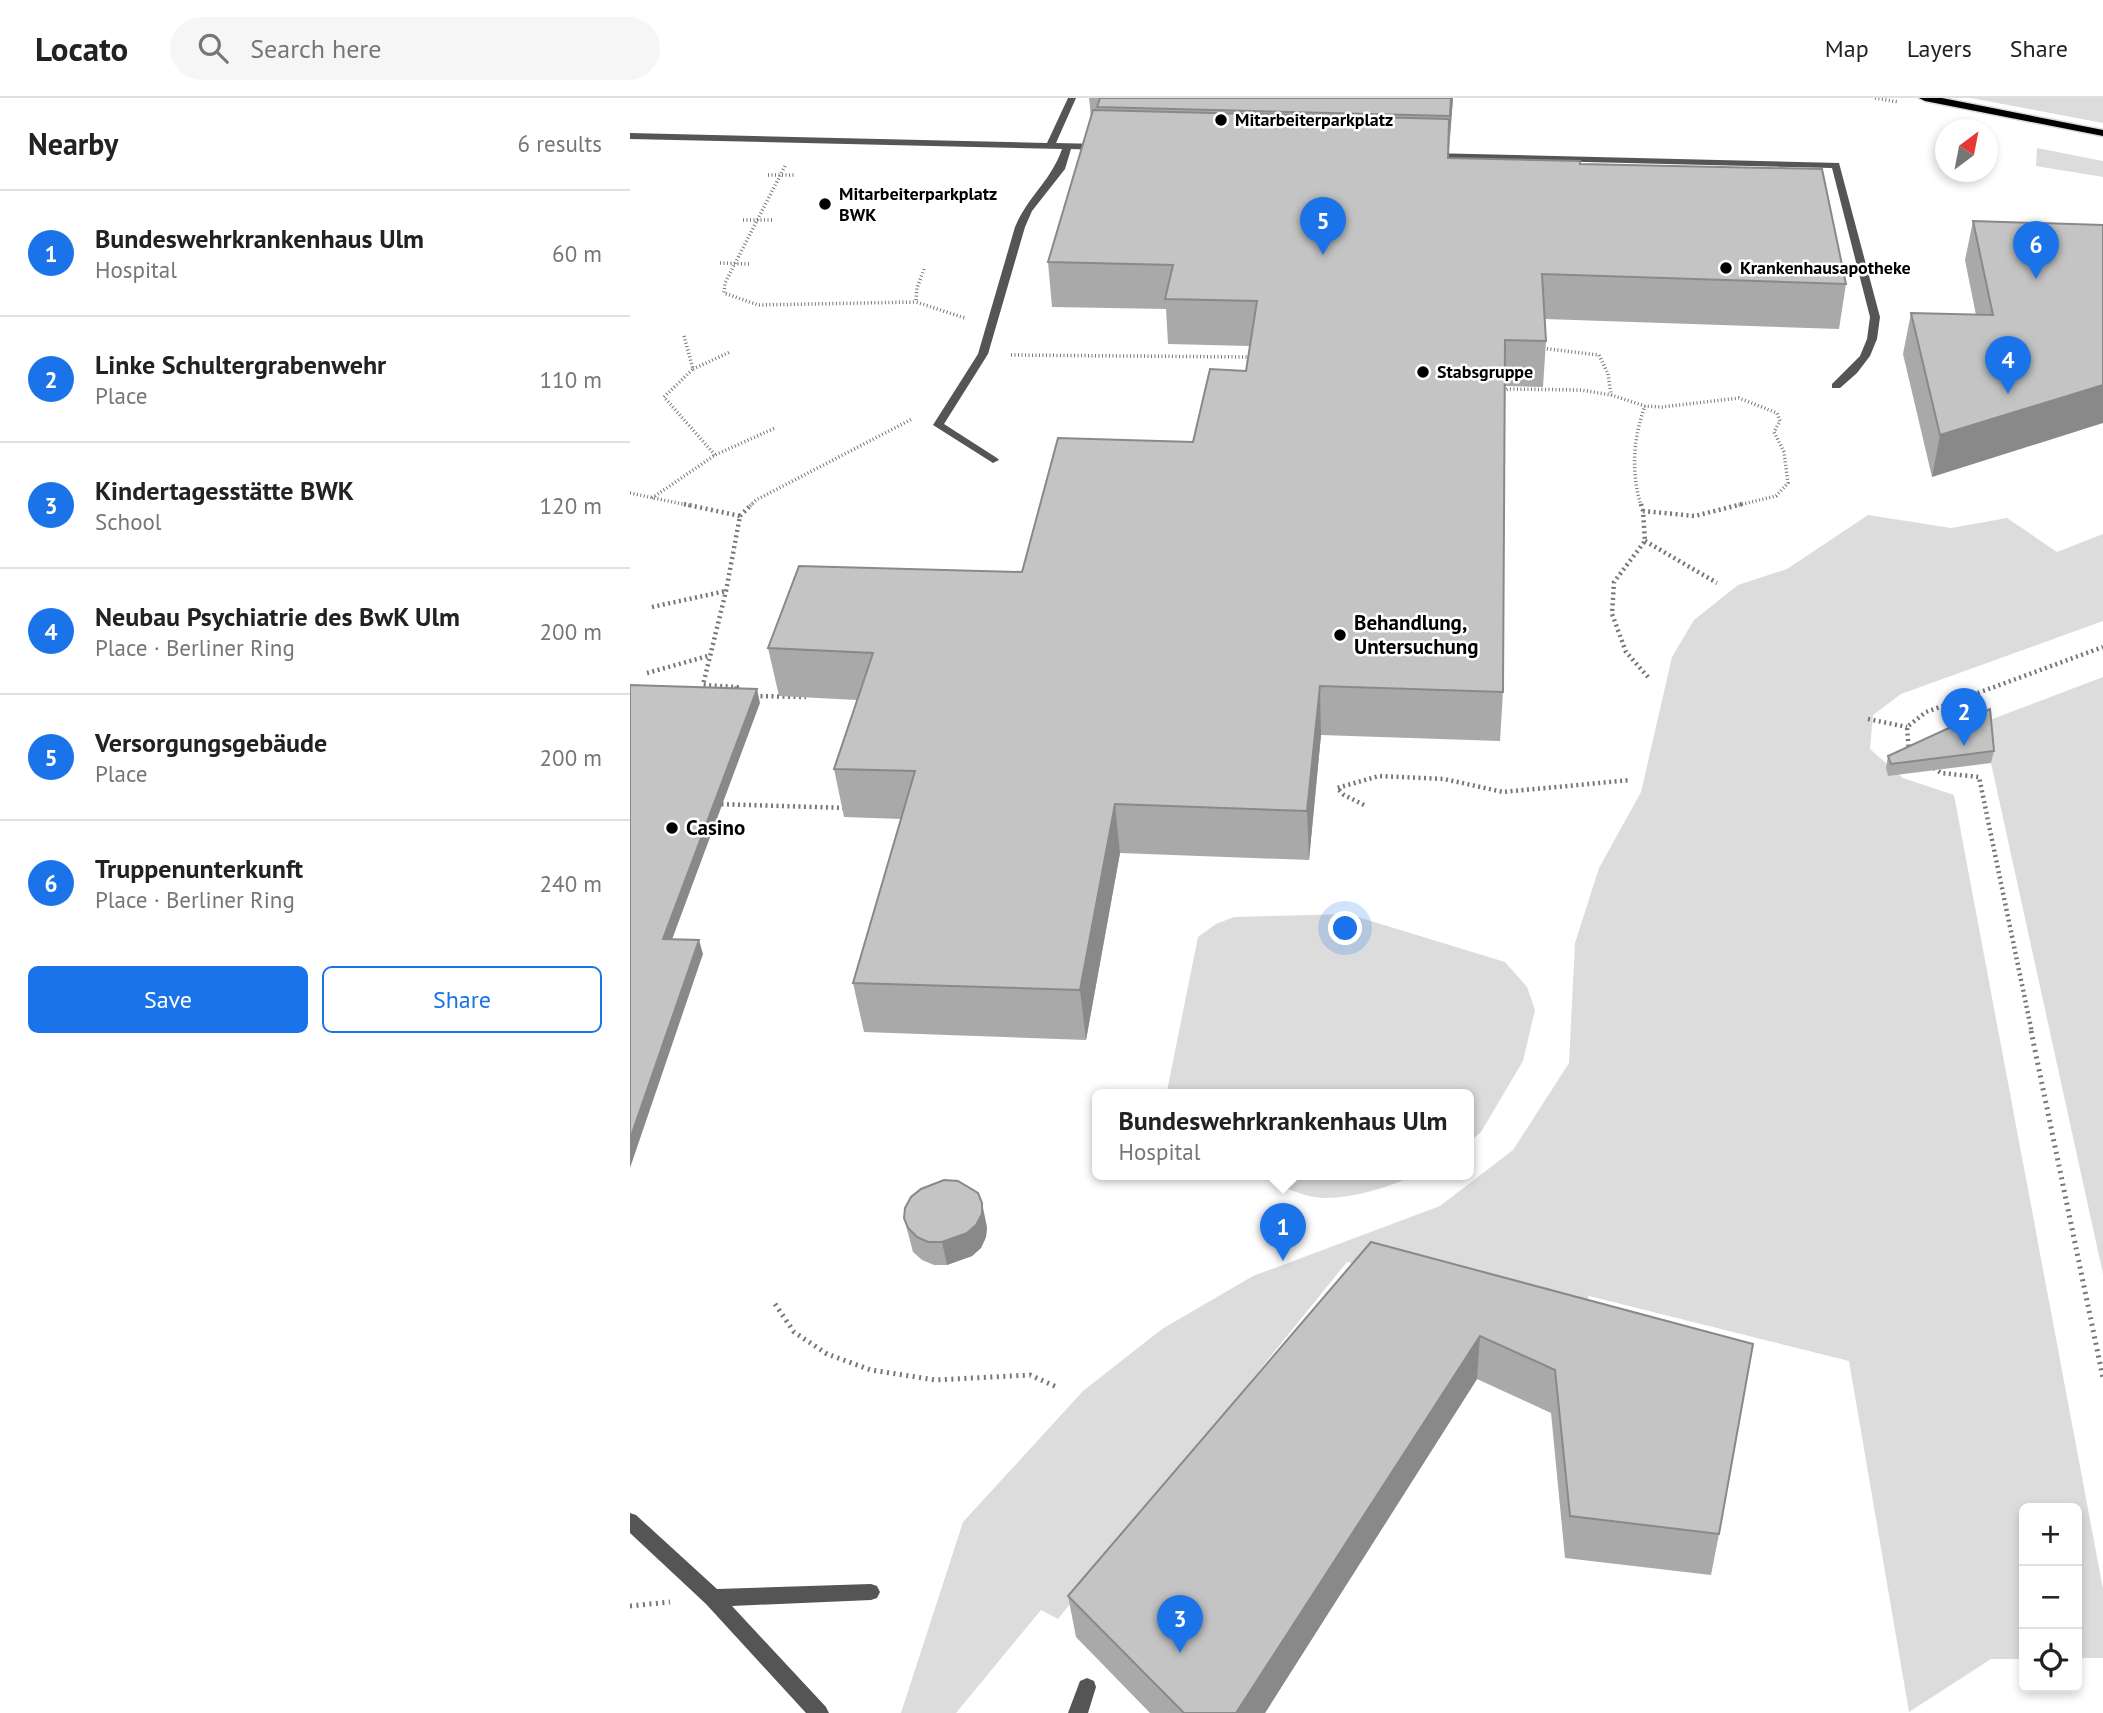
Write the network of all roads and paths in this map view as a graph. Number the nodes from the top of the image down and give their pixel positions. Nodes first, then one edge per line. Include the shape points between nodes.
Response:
1 (1072, 98) edge
2 (1925, 98) edge
3 (2103, 133) edge
4 (630, 136) edge
5 (1051, 145) junction
6 (1068, 145) junction
7 (1118, 147) edge
8 (1424, 155) edge
9 (788, 160) dead end
10 (768, 174) dead end
11 (781, 175) junction
12 (794, 175) dead end
13 (743, 220) dead end
14 (758, 220) junction
15 (774, 220) dead end
16 (720, 264) dead end
17 (736, 264) junction
18 (749, 264) dead end
19 (924, 269) dead end
20 (916, 302) junction
21 (989, 335) junction
22 (684, 336) dead end
23 (1527, 348) edge
24 (730, 352) dead end
25 (983, 354) junction
26 (1253, 357) edge
27 (694, 369) junction
28 (1836, 386) dead end
29 (1611, 394) junction
30 (1494, 395) edge
31 (956, 396) junction
32 (1645, 406) junction
33 (775, 428) dead end
34 (715, 455) junction
35 (993, 460) dead end
36 (630, 493) edge
37 (651, 499) junction
38 (1643, 511) junction
39 (740, 516) junction
40 (1645, 541) junction
41 (1717, 583) dead end
42 (726, 591) junction
43 (652, 607) dead end
44 (2103, 647) edge
45 (708, 656) junction
46 (647, 673) dead end
47 (1648, 677) dead end
48 (815, 698) dead end
49 (1867, 719) dead end
50 (1906, 727) junction
51 (1920, 759) edge
52 (1930, 766) edge
53 (1632, 780) dead end
54 (703, 804) edge
55 (1364, 806) dead end
56 (861, 808) edge
57 (775, 1304) dead end
58 (2103, 1378) edge
59 (1059, 1388) dead end
60 (630, 1521) edge
61 (871, 1592) dead end
62 (713, 1598) junction
63 (1087, 1688) dead end
64 (818, 1713) edge
65 (1078, 1713) edge

1 - 5 lane
2 - 3 main road
4 - 5 lane
5 - 6 lane
6 - 7 lane
6 - 21 lane via 1060,169 1027,210
8 - 28 lane via 1836,164 1875,317 1868,354
9 - 11 path
10 - 11 path
11 - 12 path
11 - 14 path
13 - 14 path
14 - 15 path
14 - 17 path
16 - 17 path
17 - 18 path
17 - 20 path via 724,293 758,305
19 - 20 path
20 - 21 path via 961,315
21 - 25 lane
22 - 27 path
23 - 29 path via 1599,355
24 - 27 path
25 - 26 path
25 - 31 lane
27 - 34 path via 664,397
29 - 30 path via 1508,390
29 - 32 path
31 - 35 lane via 938,425
31 - 39 path via 756,500
32 - 38 path via 1636,437 1636,493
32 - 38 path via 1739,398 1776,413 1780,421 1774,432 1784,452 1788,483 1776,496 1695,516
33 - 34 path
34 - 37 path
36 - 37 path
37 - 39 path
38 - 40 path
39 - 42 path
40 - 41 path
40 - 47 path via 1614,582 1612,614 1626,652
42 - 43 path
42 - 45 path
44 - 50 path via 1926,712
45 - 46 path
45 - 48 path via 703,685 737,687 734,696
49 - 50 path
50 - 51 path via 1909,752
52 - 58 path via 1941,773 1979,778
53 - 55 path via 1503,792 1444,779 1379,776 1337,788
54 - 56 path
57 - 59 path via 794,1332 827,1354 871,1370 935,1381 1030,1375
60 - 62 lane
61 - 62 lane
62 - 64 lane
63 - 65 lane

